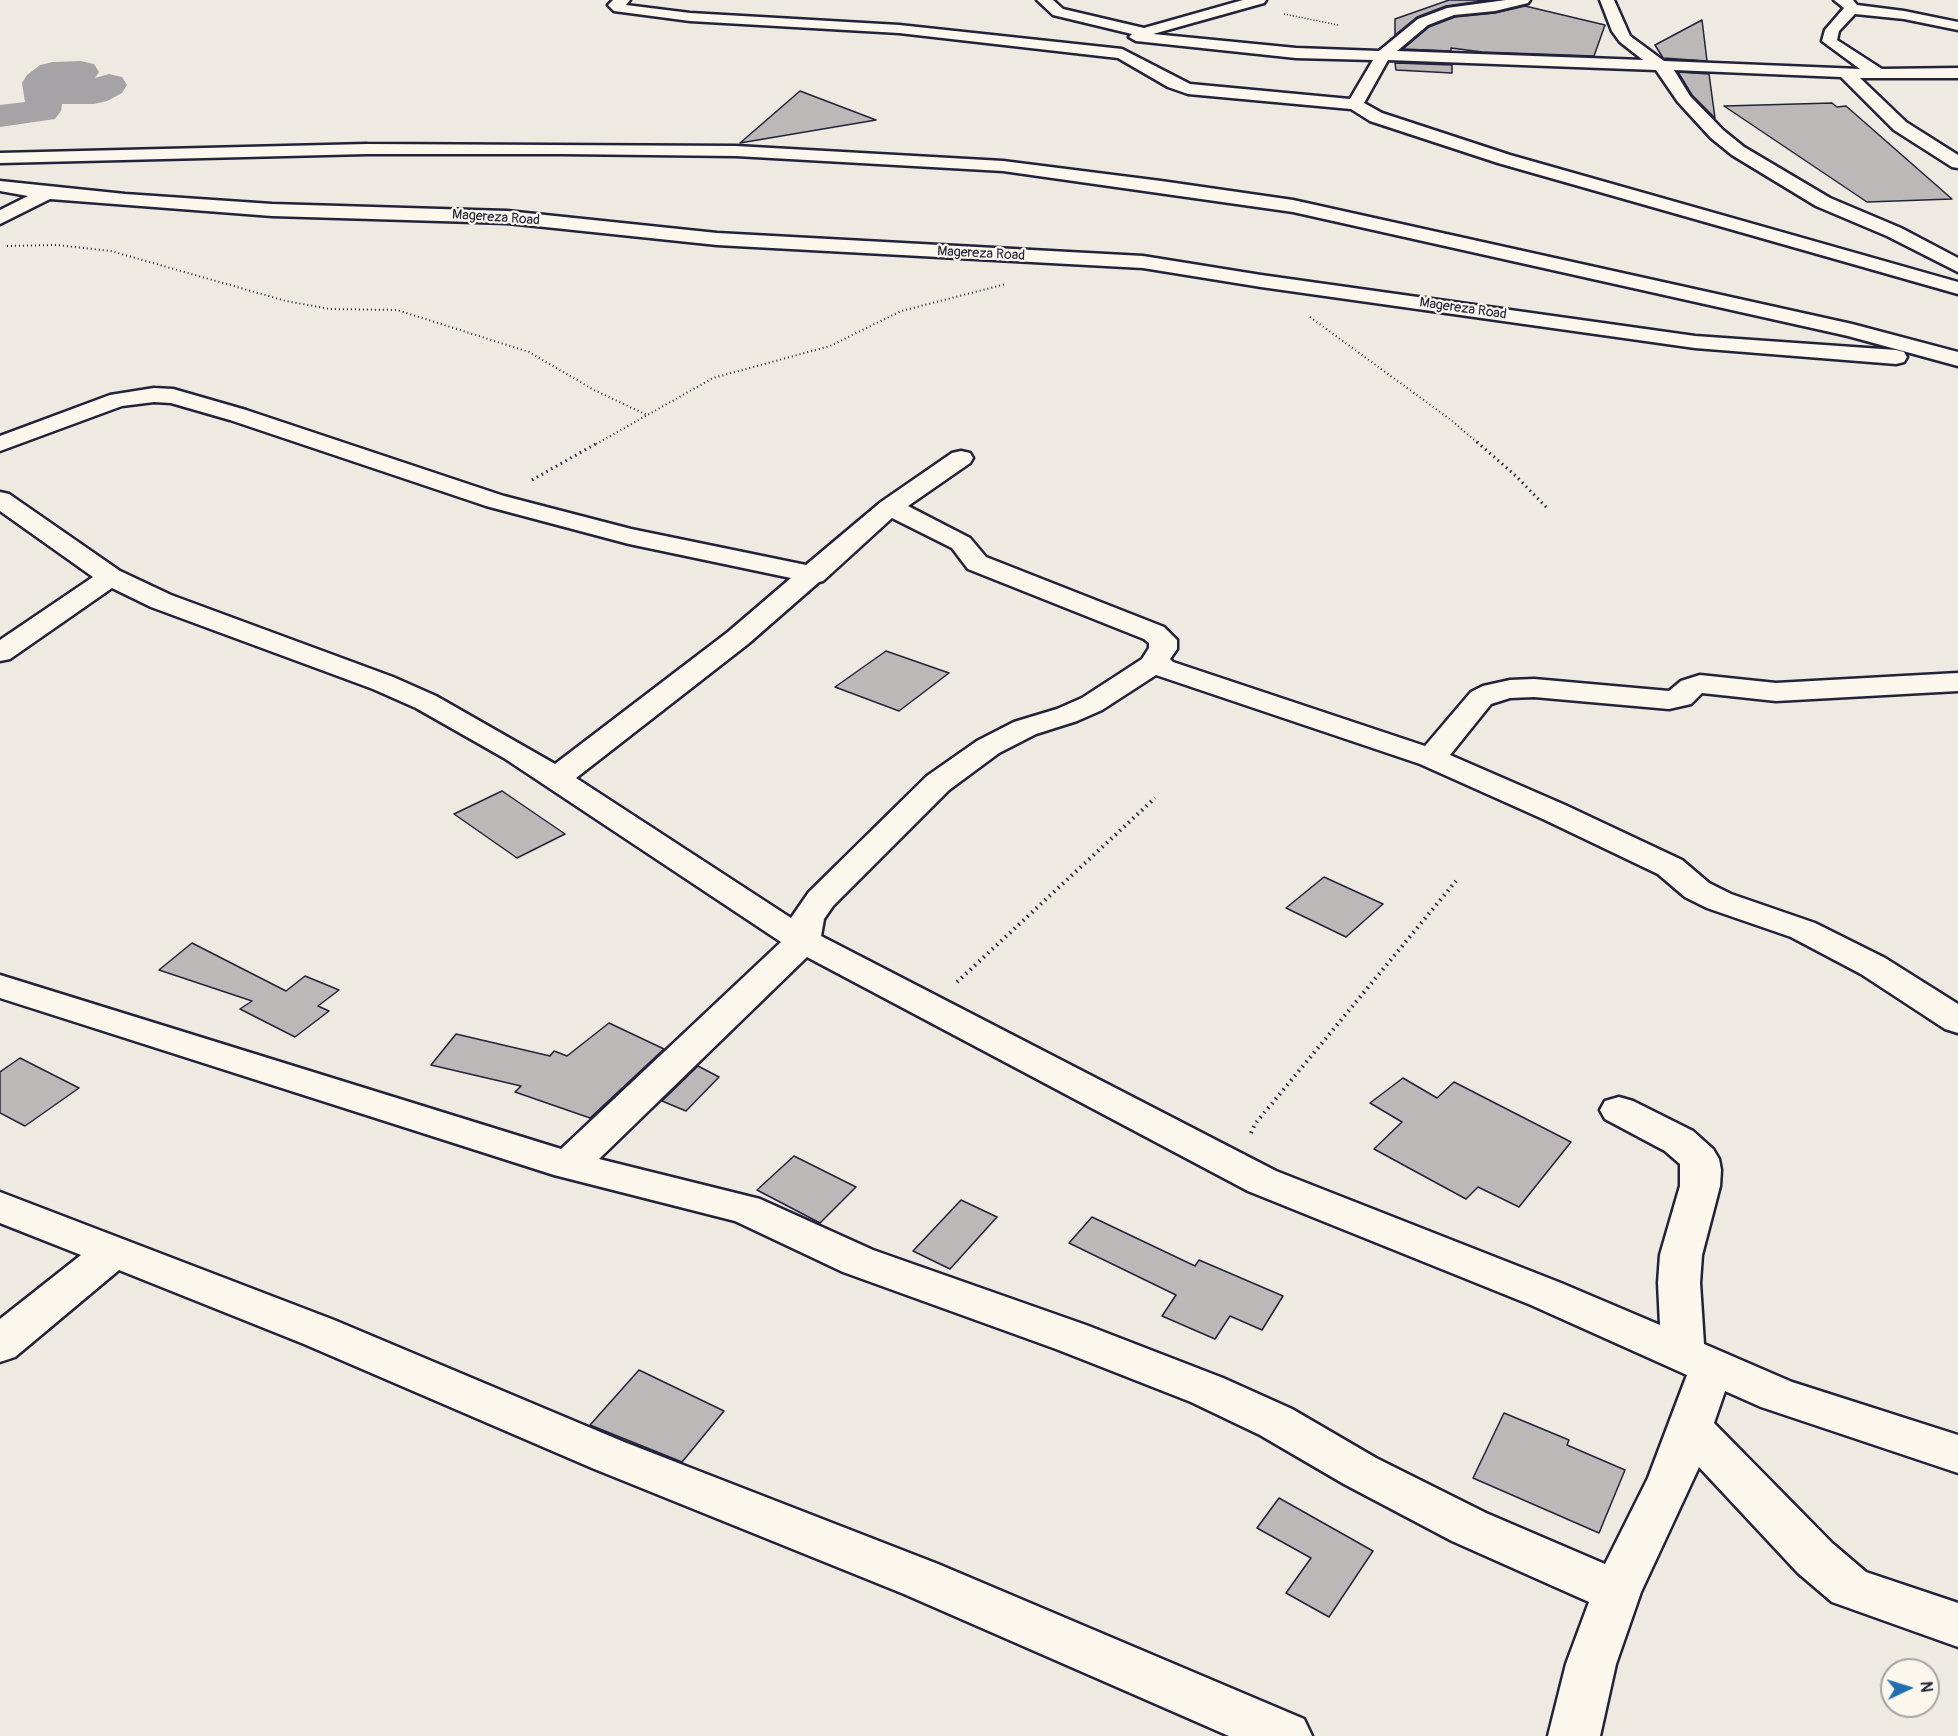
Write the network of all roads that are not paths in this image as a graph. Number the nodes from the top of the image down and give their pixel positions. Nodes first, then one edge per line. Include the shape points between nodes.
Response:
1 (623, 0) edge
2 (1259, 0) edge
3 (1523, 0) edge
4 (1607, 0) edge
5 (1438, 1) edge
6 (1043, 2) edge
7 (1197, 3) dead end
8 (1846, 5) edge
9 (1220, 11) junction
10 (1452, 11) junction
11 (1958, 26) edge
12 (1140, 34) junction
13 (1122, 54) junction
14 (1383, 55) junction
15 (1662, 66) junction
16 (1845, 72) junction
17 (1958, 73) edge
18 (1878, 74) junction
19 (1355, 104) junction
20 (0, 158) edge
21 (1958, 163) edge
22 (0, 186) edge
23 (47, 193) junction
24 (0, 218) edge
25 (1958, 266) edge
26 (1958, 288) edge
27 (1958, 360) edge
28 (0, 444) edge
29 (961, 458) dead end
30 (0, 499) edge
31 (890, 507) junction
32 (814, 575) junction
33 (111, 577) junction
34 (0, 653) edge
35 (1156, 662) junction
36 (1958, 682) edge
37 (1431, 758) junction
38 (555, 778) junction
39 (803, 941) junction
40 (0, 986) edge
41 (1958, 1021) edge
42 (1619, 1110) dead end
43 (568, 1165) junction
44 (0, 1208) edge
45 (115, 1251) junction
46 (0, 1345) edge
47 (1698, 1361) junction
48 (1689, 1427) junction
49 (1958, 1454) edge
50 (1617, 1592) junction
51 (1958, 1625) edge
52 (1286, 1736) edge
53 (1574, 1736) edge

1 - 13 street via 615,5 690,17 899,29
2 - 9 street
3 - 10 street
4 - 15 street via 1625,39
5 - 10 street
6 - 12 street via 1071,16
7 - 9 street
8 - 11 street
8 - 18 street via 1829,41
9 - 12 street
10 - 14 street via 1423,22
12 - 13 street via 1121,49
12 - 14 street via 1296,53
13 - 19 street via 1188,89
14 - 15 street
14 - 19 street
15 - 16 street
15 - 25 street via 1684,99 1717,135 1746,156 1823,202 1894,232
16 - 18 street
16 - 21 street via 1900,126
17 - 18 street
19 - 26 street via 1376,117 1503,159
20 - 27 street via 562,148 736,151 1003,166 1293,207 1841,328
22 - 23 street, Magereza Road
23 - 24 street
23 - 27 street, Magereza Road via 272,210 507,217 717,239 1133,261 1695,342
28 - 32 street via 118,400 173,396 495,501 629,536
29 - 31 street
30 - 33 street
31 - 32 street
31 - 35 street via 961,543 977,563 1154,633 1163,640
32 - 38 street
33 - 34 street
33 - 38 street via 161,601 426,702
35 - 37 street via 1164,668
35 - 39 street via 1092,704 1025,728 988,747 938,783 820,899 807,919
36 - 37 street via 1776,692 1700,684 1681,698 1669,700 1510,689 1481,698
37 - 41 street via 1670,867 1697,890 1719,901 1803,930 1873,966
38 - 39 street
39 - 43 street
39 - 47 street via 1262,1181 1546,1294
40 - 43 street
42 - 47 street via 1679,1141 1699,1159 1700,1186 1681,1255 1679,1284
43 - 50 street via 746,1209 858,1261 1207,1390 1276,1422 1469,1527
44 - 45 street
45 - 46 street
45 - 52 street via 320,1332 608,1455 921,1578
47 - 48 street
47 - 49 street via 1777,1395
48 - 50 street via 1670,1482
48 - 51 street via 1815,1558 1849,1587
50 - 53 street via 1591,1664

